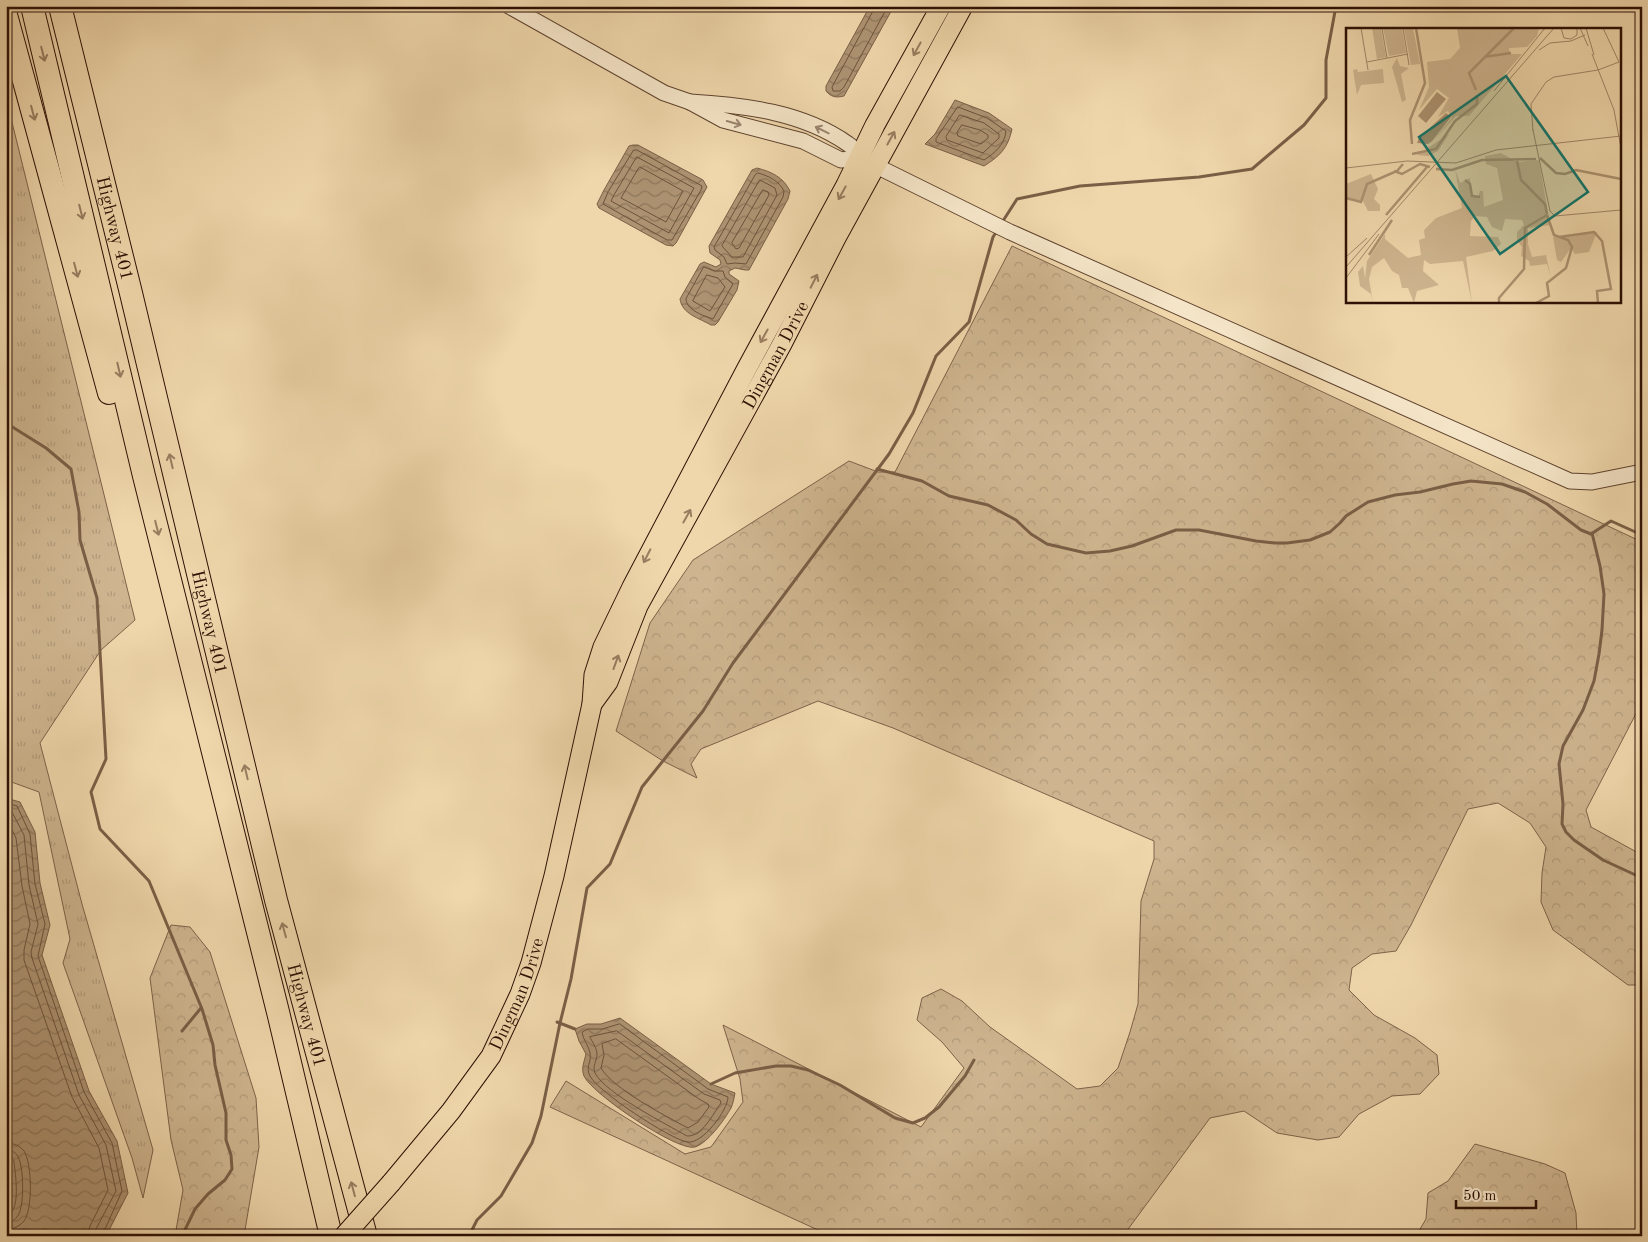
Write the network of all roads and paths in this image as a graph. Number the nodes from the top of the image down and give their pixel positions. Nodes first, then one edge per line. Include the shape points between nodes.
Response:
1 (32, 6) edge
2 (60, 6) edge
3 (509, 6) edge
4 (941, 6) edge
5 (963, 6) edge
6 (6, 15) edge
7 (868, 162) junction
8 (1642, 472) edge
9 (144, 476) junction
10 (331, 1236) edge
11 (344, 1236) edge
12 (366, 1236) edge

1 -> 9 highway, Highway 401
12 -> 2 highway, Highway 401 via 276,900
3 - 7 street via 664,93 690,102 728,104 788,117 849,144
4 -> 7 main road, Dingman Drive via 875,125
7 -> 5 main road, Dingman Drive
6 -> 9 highway via 124,448
7 - 8 street via 1010,232 1570,481 1592,482
7 - 11 main road, Dingman Drive, bridge via 746,370 604,647 594,675 592,704 554,876 531,962 491,1056 451,1111
9 -> 10 highway, Highway 401

